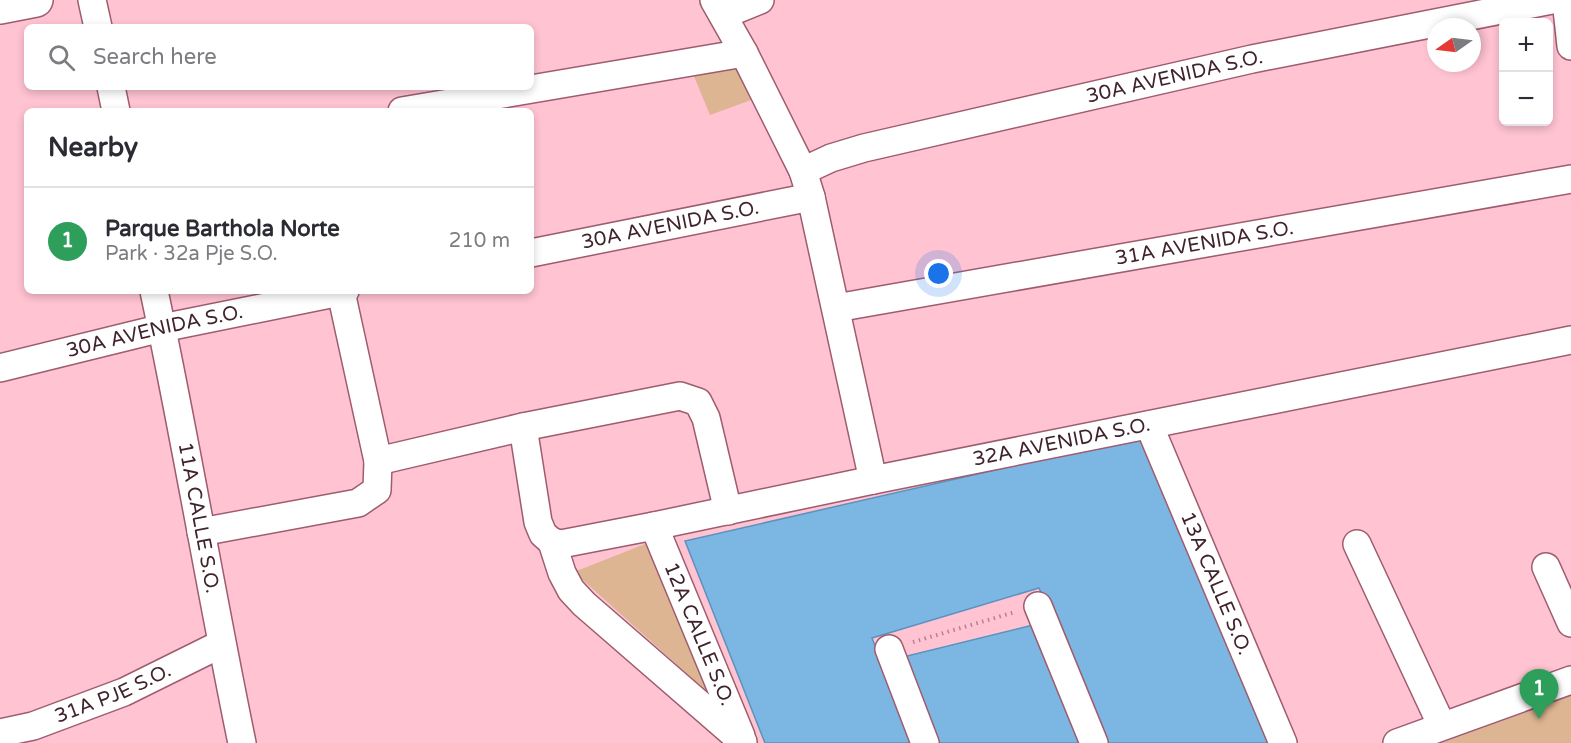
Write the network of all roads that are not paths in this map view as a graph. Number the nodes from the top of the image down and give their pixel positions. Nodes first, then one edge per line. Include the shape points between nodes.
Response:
1 (36, 0) edge
2 (92, 0) edge
3 (760, 0) edge
4 (1552, 0) edge
5 (1566, 0) edge
6 (0, 7) edge
7 (719, 8) edge
8 (97, 24) edge
9 (1571, 46) edge
10 (744, 53) junction
11 (534, 89) edge
12 (112, 90) edge
13 (526, 90) edge
14 (115, 108) edge
15 (420, 108) edge
16 (803, 171) junction
17 (1571, 179) edge
18 (811, 197) junction
19 (534, 252) edge
20 (155, 294) edge
21 (328, 294) edge
22 (344, 294) edge
23 (836, 308) junction
24 (162, 328) junction
25 (1571, 340) edge
26 (0, 368) edge
27 (1149, 425) junction
28 (524, 428) junction
29 (378, 461) junction
30 (873, 480) junction
31 (728, 511) junction
32 (654, 526) junction
33 (201, 532) junction
34 (552, 542) junction
35 (1358, 544) dead end
36 (1546, 567) dead end
37 (1038, 606) road end
38 (1571, 623) edge
39 (221, 644) junction
40 (889, 649) road end
41 (1571, 680) edge
42 (1442, 726) junction
43 (0, 733) edge
44 (744, 742) edge
45 (242, 743) edge
46 (925, 743) edge
47 (1094, 743) edge
48 (1283, 743) edge
49 (1396, 743) edge

1 - 6 street
2 - 8 street
3 - 7 street
4 - 16 street, 30A AVENIDA S.O. via 1241,62 864,148
5 - 9 street
7 - 10 street
10 - 11 street
10 - 16 street
12 - 14 street
13 - 15 street
16 - 18 street
17 - 23 street, 31A AVENIDA S.O.
18 - 19 street, 30A AVENIDA S.O.
18 - 23 street
20 - 24 street, 11A CALLE S.O.
21 - 24 street, 30A AVENIDA S.O.
22 - 29 street
23 - 30 street
24 - 26 street, 30A AVENIDA S.O.
24 - 33 street, 11A CALLE S.O.
25 - 27 street, 32A AVENIDA S.O.
27 - 30 street, 32A AVENIDA S.O.
27 - 48 street, 13A CALLE S.O.
28 - 29 street
28 - 31 street via 680,396 698,402 706,418
28 - 34 street via 538,522
29 - 33 street via 377,490 358,503
30 - 31 street, 32A AVENIDA S.O.
31 - 32 street, 32A AVENIDA S.O.
32 - 34 street, 32A AVENIDA S.O. via 561,544
32 - 44 street, 12A CALLE S.O.
33 - 39 street, 11A CALLE S.O.
34 - 44 street via 562,573 584,604
35 - 42 street
36 - 38 street
37 - 47 street
39 - 43 street, 31A PJE S.O. via 124,692 33,726
39 - 45 street, 11A CALLE S.O.
40 - 46 street
41 - 42 street
42 - 49 street

